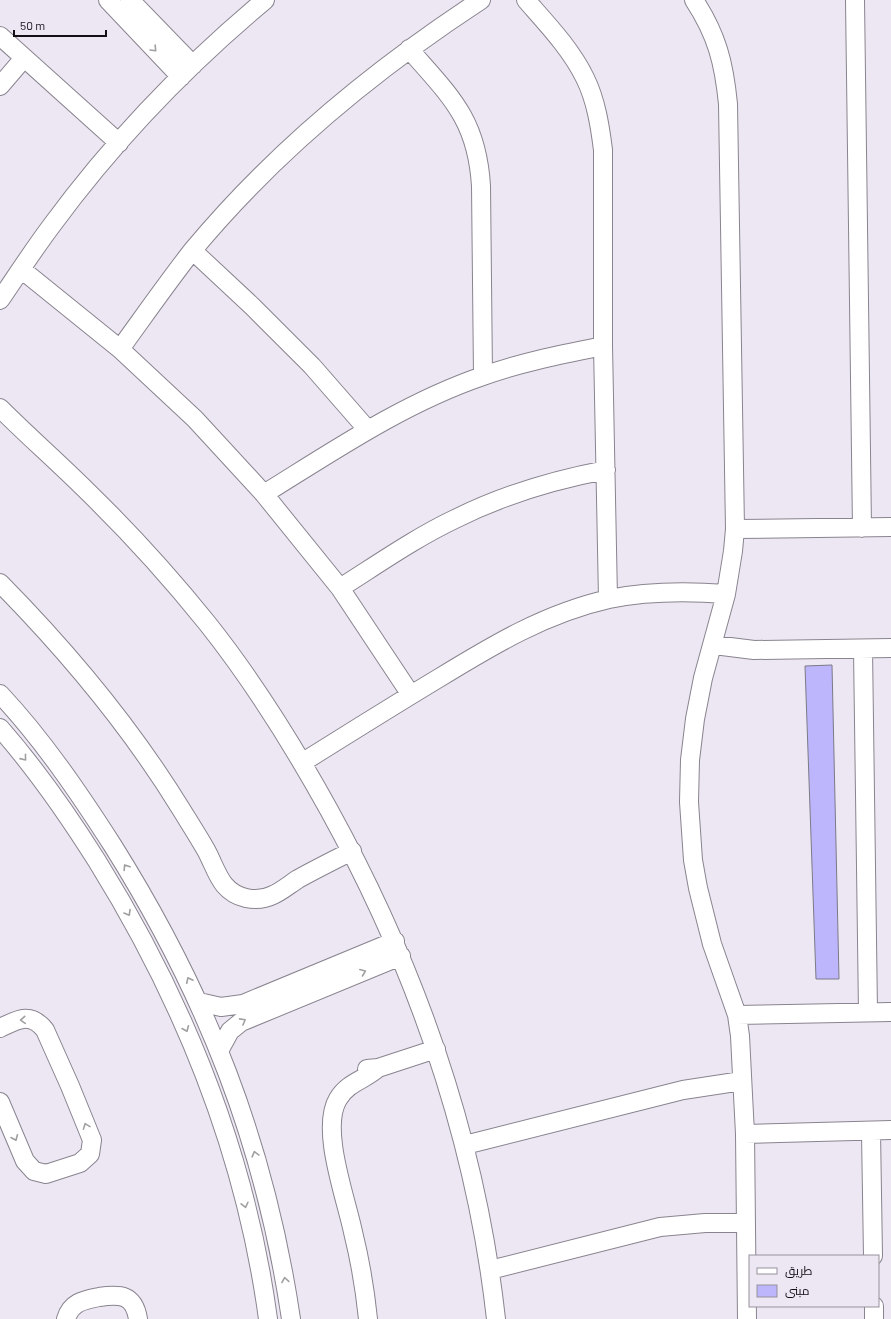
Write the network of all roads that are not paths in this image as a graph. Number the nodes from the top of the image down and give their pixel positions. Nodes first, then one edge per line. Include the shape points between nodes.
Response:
1 (108, 0) edge
2 (130, 0) edge
3 (481, 0) edge
4 (526, 0) edge
5 (694, 0) edge
6 (855, 0) edge
7 (262, 1) edge
8 (0, 36) edge
9 (409, 49) junction
10 (24, 58) junction
11 (187, 71) junction
12 (0, 86) edge
13 (119, 143) junction
14 (193, 251) junction
15 (21, 269) junction
16 (0, 300) edge
17 (604, 346) junction
18 (120, 349) junction
19 (483, 376) junction
20 (0, 408) edge
21 (0, 418) edge
22 (367, 429) junction
23 (21, 430) junction
24 (606, 470) junction
25 (264, 494) junction
26 (891, 527) edge
27 (862, 528) junction
28 (735, 530) junction
29 (0, 583) edge
30 (340, 588) junction
31 (726, 594) junction
32 (608, 599) junction
33 (714, 645) junction
34 (891, 648) edge
35 (863, 649) junction
36 (0, 694) edge
37 (411, 695) junction
38 (0, 728) edge
39 (303, 762) junction
40 (352, 851) junction
41 (398, 949) junction
42 (301, 988) junction
43 (199, 1002) junction
44 (868, 1012) junction
45 (891, 1012) edge
46 (737, 1015) junction
47 (0, 1028) edge
48 (436, 1050) junction
49 (219, 1051) junction
50 (742, 1081) junction
51 (1, 1107) edge
52 (891, 1130) edge
53 (871, 1132) junction
54 (746, 1134) junction
55 (465, 1145) junction
56 (745, 1223) junction
57 (873, 1255) edge
58 (490, 1270) junction
59 (874, 1307) edge
60 (66, 1319) edge
61 (138, 1319) edge
62 (268, 1319) edge
63 (291, 1319) edge
64 (368, 1319) edge
65 (496, 1319) edge
66 (747, 1319) edge
67 (874, 1319) edge

1 -> 11 street
2 - 11 street
3 - 9 street
4 - 17 street via 562,41 586,78 599,120 602,150
5 - 28 street via 712,29 726,76
6 - 27 street
7 - 11 street
8 - 10 street
9 - 14 street via 362,84 311,128 232,206
9 - 19 street via 459,108 476,145 481,186
10 - 12 street
10 - 13 street
11 - 13 street
13 - 15 street via 51,225
14 - 18 street
14 - 22 street via 312,366
15 - 16 street
15 - 18 street
17 - 19 street via 542,358
17 - 24 street
18 - 25 street via 195,419
19 - 22 street via 418,403
20 - 23 street
21 - 23 street
22 - 25 street
23 - 39 street via 87,491 150,555 230,654 261,696
24 - 30 street via 543,484 483,506 427,534
24 - 32 street
25 - 30 street
26 - 27 street
27 - 28 street
28 - 31 street
29 - 40 street via 85,676 129,732 170,790 206,851 220,881 232,892 248,898 265,898
30 - 37 street
31 - 32 street via 664,592
31 - 33 street
32 - 37 street via 534,624 500,641
33 - 35 street via 754,650
33 - 46 street via 703,678 694,726 690,760 690,832 704,916
34 - 35 street
35 - 44 street
43 -> 36 street via 161,925 106,835 42,743
37 - 39 street
38 -> 62 street via 59,805 112,886 137,929 182,1019 223,1126 241,1187 256,1250
39 - 40 street
40 - 41 street
41 - 42 street
41 - 48 street
42 - 43 street via 236,1006 221,1007
49 -> 42 street via 230,1031 241,1022
43 - 49 street
44 - 45 street
44 - 46 street
46 - 50 street
51 -> 47 street via 25,1161 34,1171 46,1174 80,1163 90,1154 92,1140 45,1030 40,1024 26,1018
48 - 55 street
48 - 64 street via 378,1068 347,1087 337,1100 331,1124 334,1152 354,1234
63 -> 49 street via 270,1210 252,1144
50 - 54 street
50 - 55 street via 683,1090
52 - 53 street
53 - 54 street
53 - 57 street
54 - 56 street
55 - 58 street
56 - 58 street via 660,1227
56 - 66 street
58 - 65 street
59 - 67 street
60 - 61 street via 68,1311 79,1302 116,1295 130,1300 135,1306

